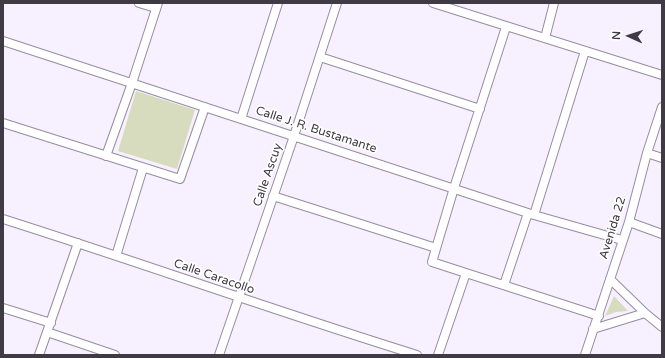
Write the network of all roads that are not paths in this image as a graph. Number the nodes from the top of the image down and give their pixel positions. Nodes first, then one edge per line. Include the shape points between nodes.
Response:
1 (139, 3) edge
2 (278, 3) edge
3 (337, 3) edge
4 (433, 3) edge
5 (554, 3) edge
6 (157, 6) edge
7 (506, 27) junction
8 (545, 38) junction
9 (3, 41) edge
10 (585, 51) junction
11 (320, 57) junction
12 (662, 75) edge
13 (132, 83) junction
14 (205, 107) junction
15 (662, 107) edge
16 (480, 109) junction
17 (241, 119) junction
18 (3, 123) edge
19 (294, 136) junction
20 (647, 153) junction
21 (106, 156) junction
22 (662, 158) edge
23 (143, 168) junction
24 (454, 188) junction
25 (273, 196) junction
26 (531, 214) junction
27 (3, 220) edge
28 (629, 222) junction
29 (662, 234) edge
30 (622, 240) junction
31 (78, 243) junction
32 (436, 248) junction
33 (116, 256) junction
34 (466, 273) junction
35 (610, 279) junction
36 (504, 285) junction
37 (238, 298) junction
38 (3, 308) edge
39 (645, 313) junction
40 (599, 316) junction
41 (51, 324) junction
42 (662, 327) edge
43 (593, 330) junction
44 (47, 332) junction
45 (392, 351) edge
46 (39, 355) edge
47 (115, 355) edge
48 (219, 355) edge
49 (417, 355) edge
50 (438, 355) edge
51 (585, 355) edge

1 - 6 street
2 - 17 street
3 - 11 street, Calle Ascuy
4 - 7 street
5 - 8 street
6 - 13 street
7 - 8 street
7 - 16 street
8 - 10 street
9 - 13 street, Calle J. R. Bustamante
10 - 12 street
10 - 26 street
11 - 16 street
11 - 19 street, Calle Ascuy
13 - 14 street, Calle J. R. Bustamante
13 - 21 street
14 - 17 street, Calle J. R. Bustamante
14 - 23 street via 180,180
15 - 20 street, Avenida 22
16 - 24 street
17 - 19 street, Calle J. R. Bustamante
18 - 21 street
19 - 24 street, Calle J. R. Bustamante
19 - 25 street, Calle Ascuy
20 - 22 street
20 - 28 street, Avenida 22
21 - 23 street
23 - 33 street
24 - 26 street, Calle J. R. Bustamante
24 - 32 street
25 - 32 street
25 - 37 street, Calle Ascuy
26 - 30 street, Calle J. R. Bustamante
26 - 36 street
27 - 31 street, Calle Caracollo
28 - 29 street
28 - 30 street, Avenida 22
30 - 35 street, Avenida 22
31 - 33 street, Calle Caracollo
31 - 41 street
32 - 34 street via 432,262
33 - 37 street, Calle Caracollo
34 - 36 street
34 - 50 street
35 - 39 street
35 - 40 street, Avenida 22
36 - 40 street
37 - 45 street, Calle Caracollo
37 - 48 street, Calle Ascuy
38 - 41 street
39 - 42 street
39 - 43 street
40 - 43 street, Avenida 22
41 - 44 street
43 - 51 street, Avenida 22
44 - 46 street
44 - 47 street
45 - 49 street, Calle Caracollo

